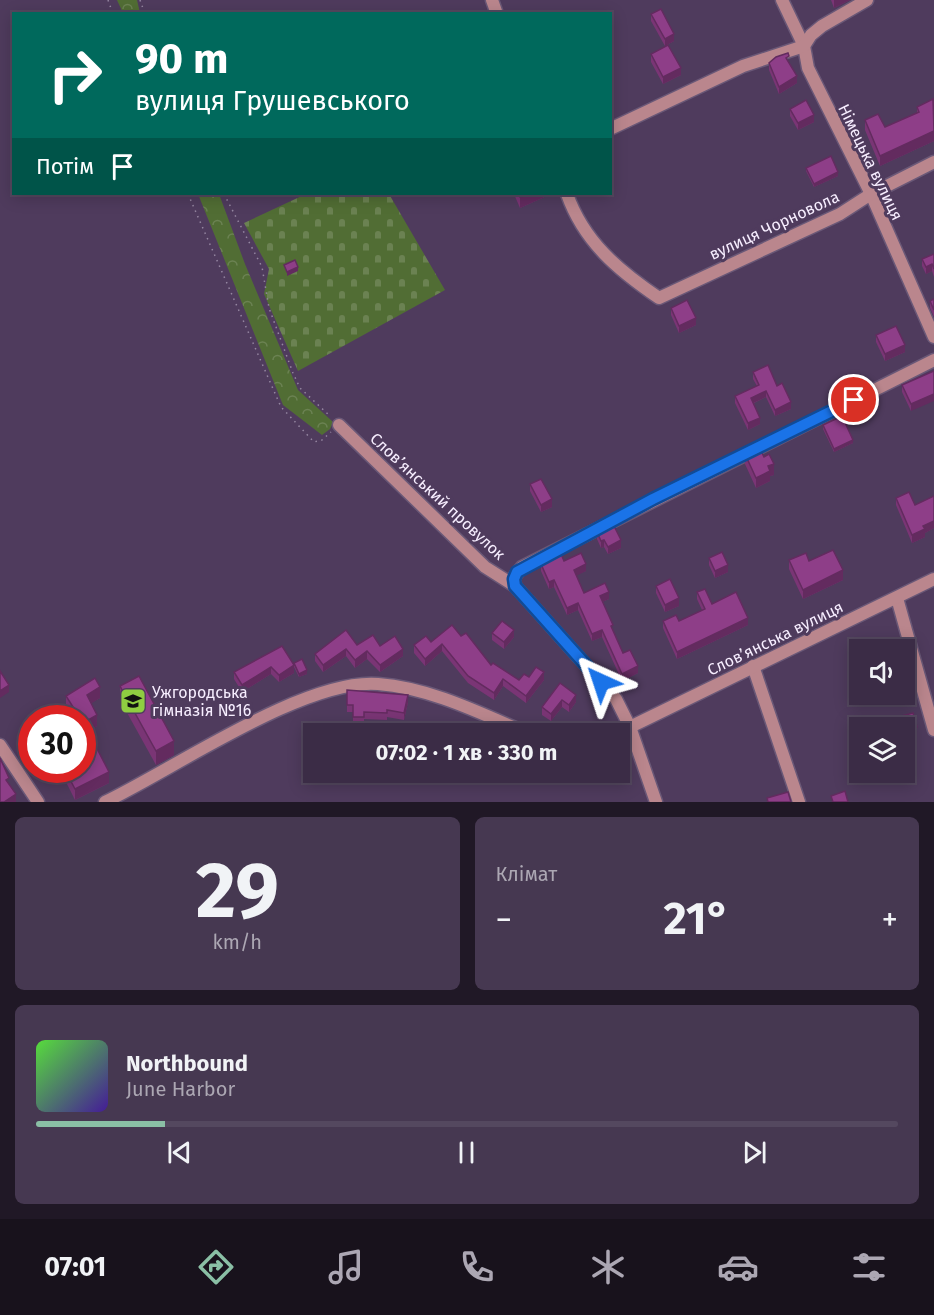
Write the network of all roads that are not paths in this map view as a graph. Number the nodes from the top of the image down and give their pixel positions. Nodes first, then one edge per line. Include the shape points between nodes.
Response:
1 (782, 0) edge
2 (867, 0) edge
3 (804, 46) junction
4 (612, 128) edge
5 (934, 162) edge
6 (871, 194) junction
7 (567, 195) edge
8 (934, 337) edge
9 (934, 360) edge
10 (339, 425) road end
11 (934, 579) edge
12 (515, 586) junction
13 (897, 598) junction
14 (753, 666) junction
15 (503, 723) edge
16 (628, 723) edge
17 (630, 727) joint
18 (934, 730) edge
19 (0, 745) edge
20 (38, 802) edge
21 (105, 802) edge
22 (656, 802) edge
23 (799, 802) edge

1 - 3 street, Німецька вулиця
2 - 3 street via 822,26
3 - 4 street via 743,66
3 - 6 street, Німецька вулиця via 808,68
5 - 6 street, вулиця Чорновола
6 - 7 street, вулиця Чорновола via 840,214 659,298 612,264 588,238
6 - 8 street, Німецька вулиця
9 - 12 street via 522,567 515,574
10 - 12 street, Словʼянський провулок via 485,567
11 - 13 street, Словʼянська вулиця
12 - 16 street, Словʼянський провулок via 616,699
13 - 14 street, Словʼянська вулиця
13 - 18 street
14 - 17 street, Словʼянська вулиця
14 - 23 street
15 - 21 street via 417,690 378,684 334,687 270,715
17 - 22 street, Словʼянський провулок
19 - 20 street

